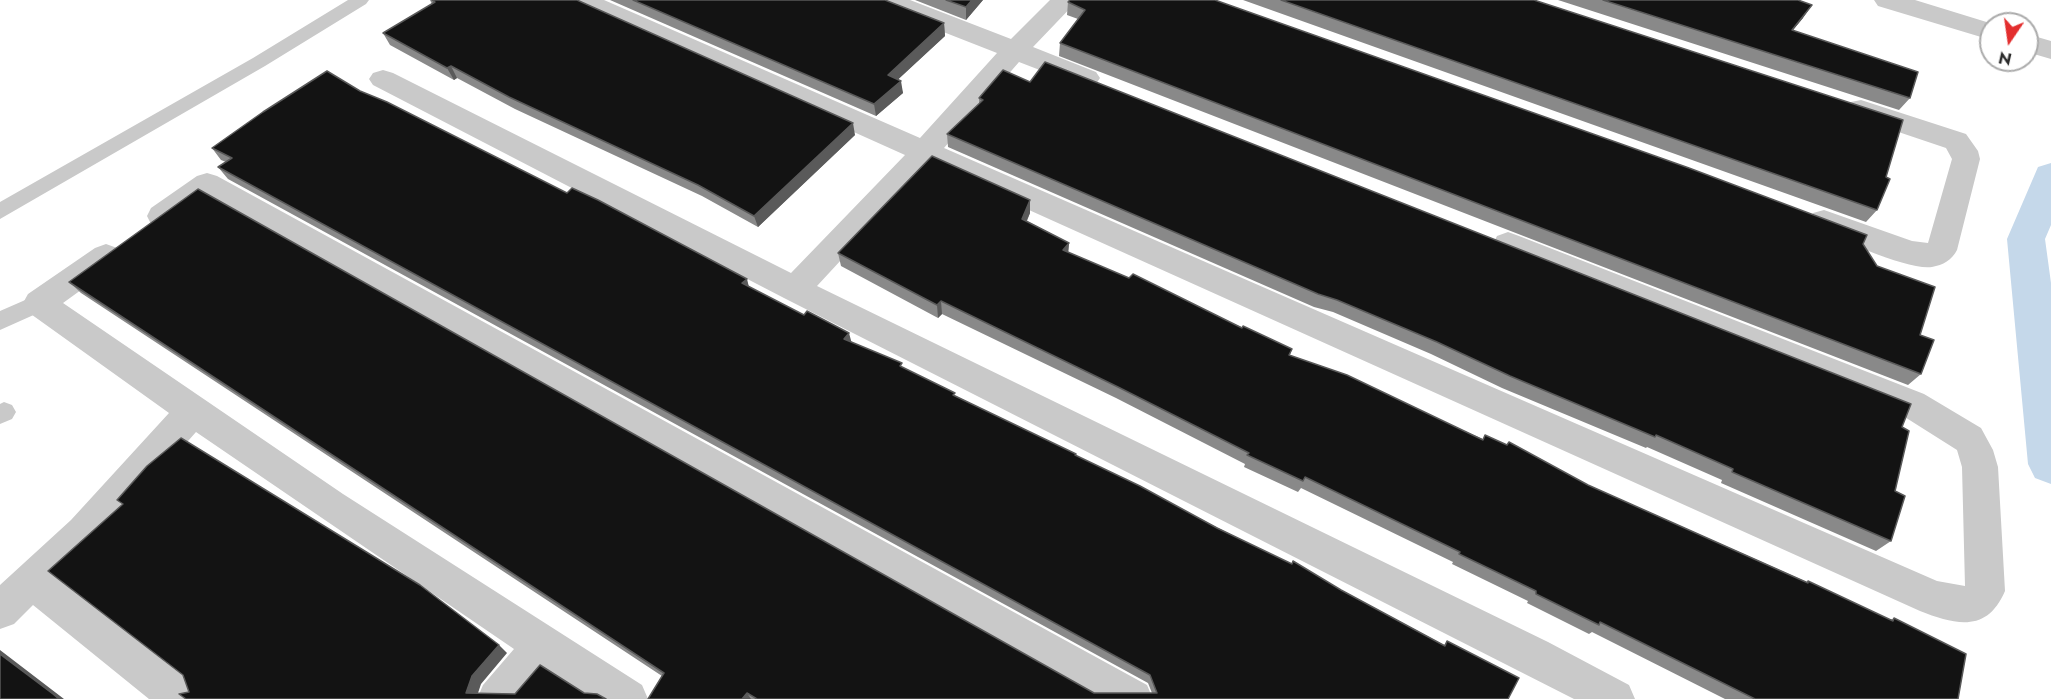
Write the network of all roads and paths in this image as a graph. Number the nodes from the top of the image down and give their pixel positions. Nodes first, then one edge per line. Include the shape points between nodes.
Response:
1 (360, 0) edge
2 (582, 0) edge
3 (886, 0) edge
4 (1065, 0) edge
5 (1887, 0) edge
6 (1979, 28) edge
7 (1015, 50) junction
8 (383, 79) dead end
9 (1115, 89) edge
10 (1838, 101) edge
11 (925, 151) junction
12 (0, 211) edge
13 (1800, 212) edge
14 (1480, 234) edge
15 (795, 289) junction
16 (39, 303) junction
17 (0, 321) edge
18 (192, 412) junction
19 (31, 580) junction
20 (0, 611) edge
21 (542, 646) junction
22 (1567, 688) edge
23 (181, 699) edge
24 (497, 699) edge
25 (628, 699) edge
26 (1133, 699) edge
27 (1615, 699) edge

1 - 12 lane
2 - 11 street
3 - 7 street
4 - 7 street
5 - 6 street
7 - 9 street
7 - 11 street
8 - 15 street
10 - 13 street via 1956,141 1964,151 1966,159 1942,250 1930,256 1909,252
11 - 14 street via 1934,598 1961,605 1976,603 1986,591 1980,467 1969,439 1901,399
11 - 15 street
15 - 22 street via 1523,650
16 - 17 lane
16 - 18 street
16 - 26 street via 207,184
18 - 19 street via 84,532
18 - 21 street
19 - 20 street
19 - 23 street
21 - 24 street
21 - 25 street
22 - 27 street

